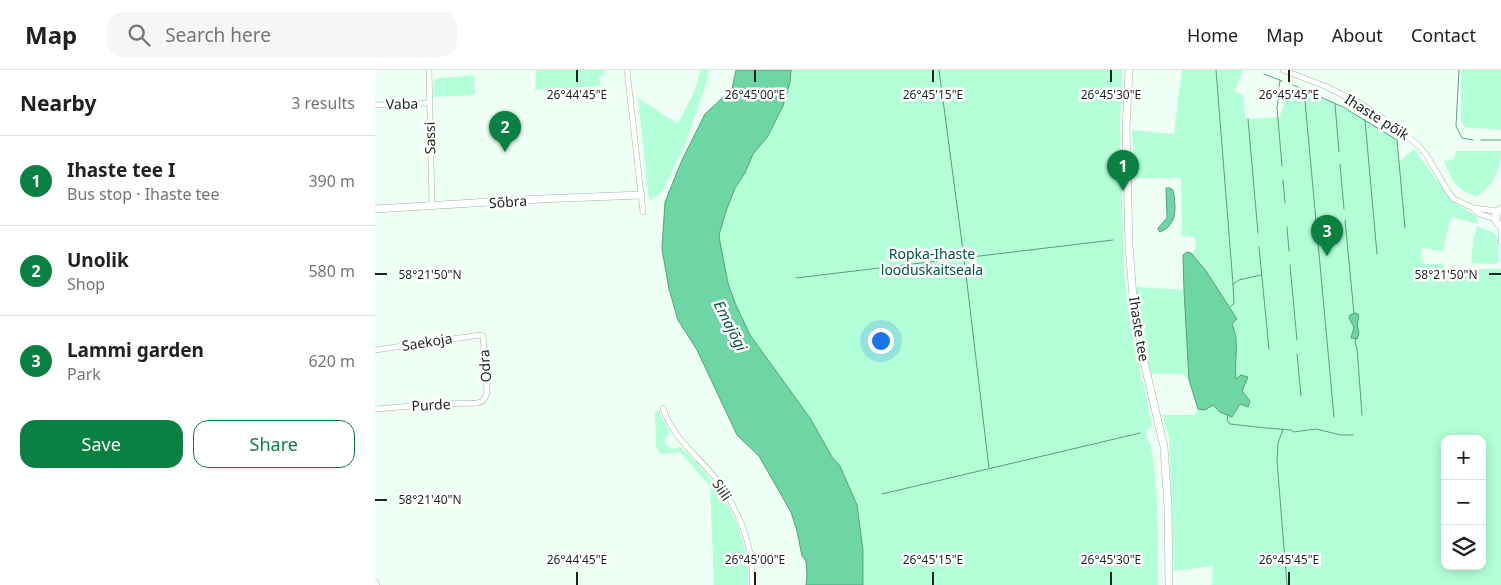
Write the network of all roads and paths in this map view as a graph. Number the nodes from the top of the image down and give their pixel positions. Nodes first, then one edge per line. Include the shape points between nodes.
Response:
1 (429, 70) edge
2 (627, 70) edge
3 (1129, 70) edge
4 (1283, 70) edge
5 (430, 102) junction
6 (375, 105) edge
7 (641, 195) junction
8 (432, 206) junction
9 (1473, 208) junction
10 (375, 210) edge
11 (1499, 210) edge
12 (643, 212) dead end
13 (1495, 219) junction
14 (1501, 226) edge
15 (1501, 242) edge
16 (480, 335) joint
17 (375, 350) edge
18 (485, 399) joint
19 (663, 408) dead end
20 (375, 409) edge
21 (752, 585) edge
22 (1169, 585) edge

1 - 5 street, Sassi
2 - 7 street
3 - 22 street, Ihaste tee via 1126,128 1133,298 1164,447
4 - 9 street, Ihaste põik via 1363,105 1409,136 1427,156 1449,193
5 - 6 street, Vaba
5 - 8 street, Sassi
7 - 8 street, Sõbra
7 - 12 street
8 - 10 street, Sõbra
9 - 11 street, Ihaste põik
9 - 13 street, Ihaste põik
11 - 13 street
13 - 14 street
14 - 15 street
16 - 17 street, Saekoja
16 - 18 street, Odra via 483,336
18 - 20 street, Purde via 477,403
19 - 21 street, Siili via 678,437 719,482 738,515 750,553

